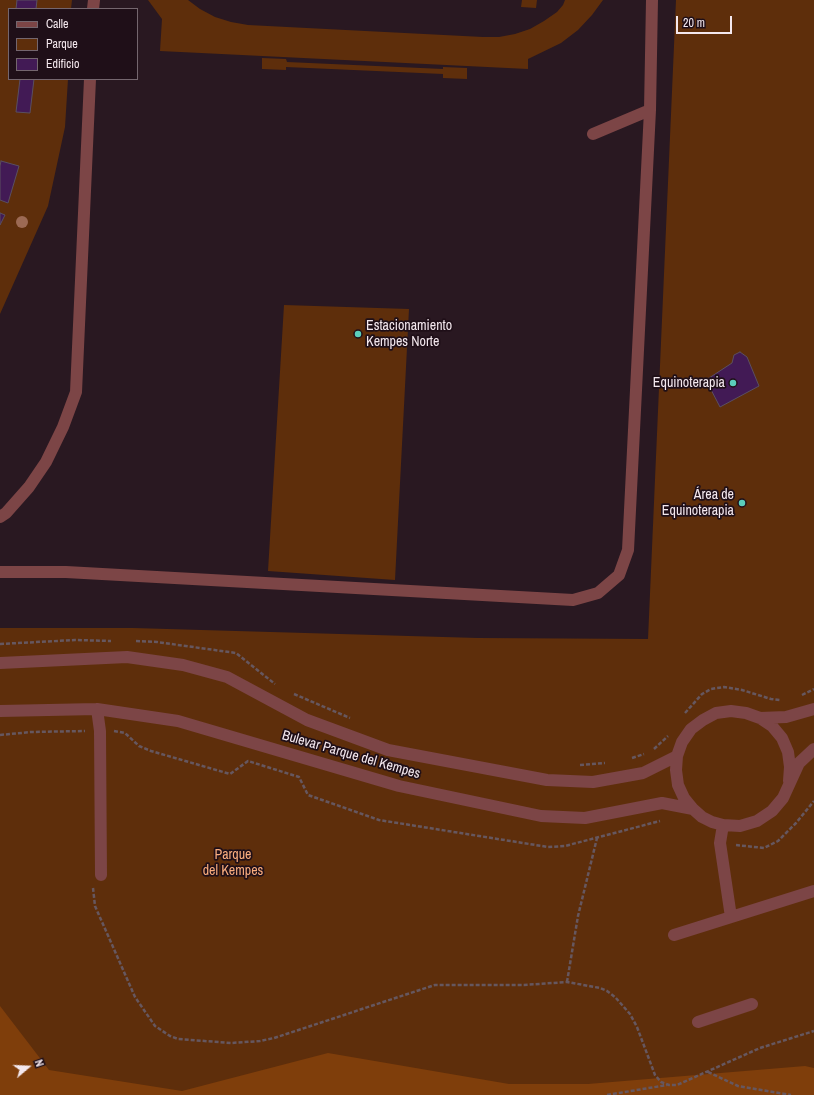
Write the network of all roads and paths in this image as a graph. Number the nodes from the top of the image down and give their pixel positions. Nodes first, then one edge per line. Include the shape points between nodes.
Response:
1 (652, 0) edge
2 (90, 80) edge
3 (650, 110) junction
4 (593, 134) dead end
5 (0, 517) edge
6 (0, 572) edge
7 (112, 641) dead end
8 (135, 641) dead end
9 (0, 644) edge
10 (0, 663) edge
11 (279, 687) dead end
12 (293, 693) dead end
13 (97, 709) junction
14 (814, 709) edge
15 (0, 712) edge
16 (760, 718) junction
17 (355, 720) dead end
18 (100, 732) junction
19 (671, 732) dead end
20 (0, 735) edge
21 (814, 749) edge
22 (652, 751) dead end
23 (646, 753) dead end
24 (677, 756) junction
25 (627, 759) dead end
26 (612, 762) dead end
27 (577, 765) dead end
28 (789, 781) junction
29 (814, 801) edge
30 (693, 809) junction
31 (661, 820) dead end
32 (723, 825) junction
33 (597, 838) junction
34 (720, 843) junction
35 (96, 878) joint
36 (814, 891) edge
37 (731, 917) junction
38 (674, 935) dead end
39 (567, 982) junction
40 (752, 1004) dead end
41 (698, 1022) dead end
42 (814, 1030) edge
43 (708, 1072) junction
44 (669, 1085) junction
45 (607, 1095) edge
46 (792, 1095) edge

1 - 3 street
2 - 5 street via 76,392 46,462 29,486
3 - 4 street
3 - 6 street via 628,550 619,576 598,593 573,600 66,572
7 - 9 path
8 - 11 path via 236,653
10 - 24 street, Bulevar Parque del Kempes via 127,657 183,665 227,678 307,720 388,750 547,780 593,782 643,774
12 - 17 path
13 - 15 street, Bulevar Parque del Kempes
13 - 18 street
13 - 30 street, Bulevar Parque del Kempes via 178,721 399,786 541,816 585,818 662,803
14 - 16 street, Bulevar Parque del Kempes via 786,717
16 - 24 street, Bulevar Parque del Kempes via 746,712 716,714 691,729 682,742
16 - 28 street, Bulevar Parque del Kempes via 772,726 782,738 788,752
18 - 20 path via 31,732
18 - 33 path via 125,733 140,746 151,751 230,774 248,761 263,765 299,777 308,795 379,820 548,847 565,846
18 - 35 street
19 - 22 path
21 - 28 street, Bulevar Parque del Kempes via 799,763
23 - 25 path
24 - 30 street, Bulevar Parque del Kempes via 678,784 684,798
26 - 27 path
28 - 32 street, Bulevar Parque del Kempes via 783,798 772,812 757,821 740,826
29 - 34 path via 778,841 764,848
30 - 32 street, Bulevar Parque del Kempes via 712,822
31 - 33 path
32 - 34 street
33 - 39 path via 578,916
34 - 37 street
35 - 39 path via 96,906 135,997 155,1026 178,1040 231,1043 260,1041 435,985 524,985
36 - 37 street
37 - 38 street
39 - 44 path via 600,988 615,997 630,1014 637,1027 655,1075 661,1082
40 - 41 street
42 - 43 path via 760,1048
43 - 44 path via 676,1085
43 - 46 path via 738,1086
44 - 45 path

